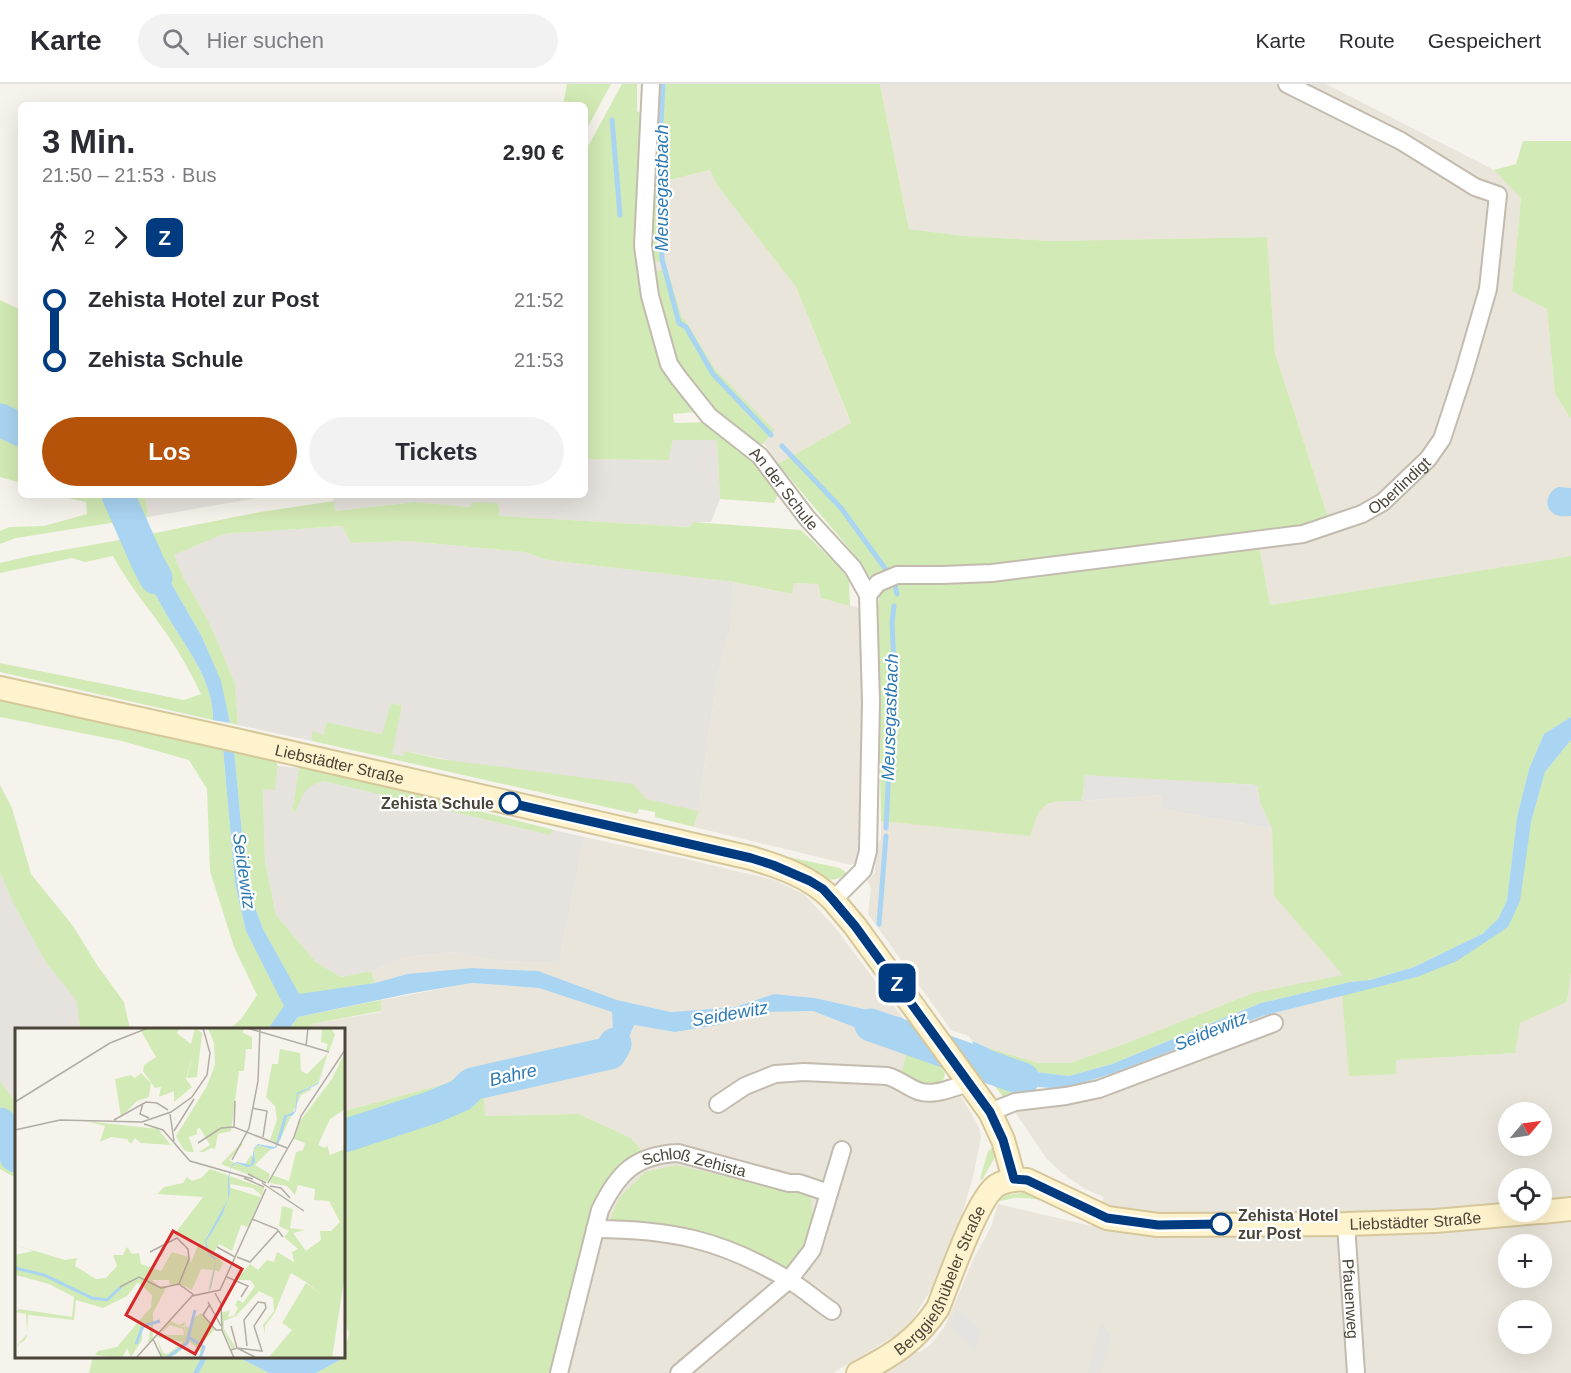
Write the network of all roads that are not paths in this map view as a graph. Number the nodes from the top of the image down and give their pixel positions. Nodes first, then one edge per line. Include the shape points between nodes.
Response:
1 (651, 84) edge
2 (1287, 84) edge
3 (868, 595) junction
4 (0, 688) edge
5 (833, 900) junction
6 (1274, 1023) dead end
7 (964, 1076) junction
8 (718, 1104) dead end
9 (990, 1112) junction
10 (842, 1150) dead end
11 (1014, 1179) junction
12 (829, 1193) junction
13 (1571, 1209) edge
14 (1552, 1211) edge
15 (1498, 1216) edge
16 (1346, 1224) junction
17 (595, 1229) junction
18 (789, 1280) junction
19 (832, 1311) dead end
20 (559, 1373) edge
21 (679, 1373) edge
22 (858, 1373) edge
23 (1356, 1373) edge

1 - 3 street, An der Schule via 643,246 650,296 669,364 710,416 760,456 807,518 853,568
2 - 3 street, Oberlindigt via 1401,141 1475,187 1498,195 1488,289 1442,439 1428,459 1383,502 1362,514 1303,534 992,573 897,575 878,583
3 - 5 street, An der Schule via 868,851 863,870
4 - 5 main road, Liebstädter Straße via 751,858 810,881
5 - 7 main road, Liebstädter Straße
6 - 9 street via 1099,1089 1015,1102
7 - 8 street via 932,1093 918,1091 888,1076 775,1074 745,1086
7 - 9 main road, Liebstädter Straße
9 - 11 main road, Liebstädter Straße
10 - 12 street
11 - 16 main road, Liebstädter Straße via 1027,1180 1107,1218 1158,1225
11 - 22 main road, Berggießhübeler Straße via 996,1186 982,1202 930,1321 906,1345
12 - 17 street, Schloß Zehista via 700,1158 660,1154 625,1170 610,1189
12 - 18 street via 812,1250
13 - 14 main road, Liebstädter Straße
15 - 16 main road, Liebstädter Straße
16 - 23 street, Pfauenweg
17 - 18 street via 636,1229 691,1237 747,1258
17 - 20 street, Schloß Zehista
18 - 19 street
18 - 21 street

